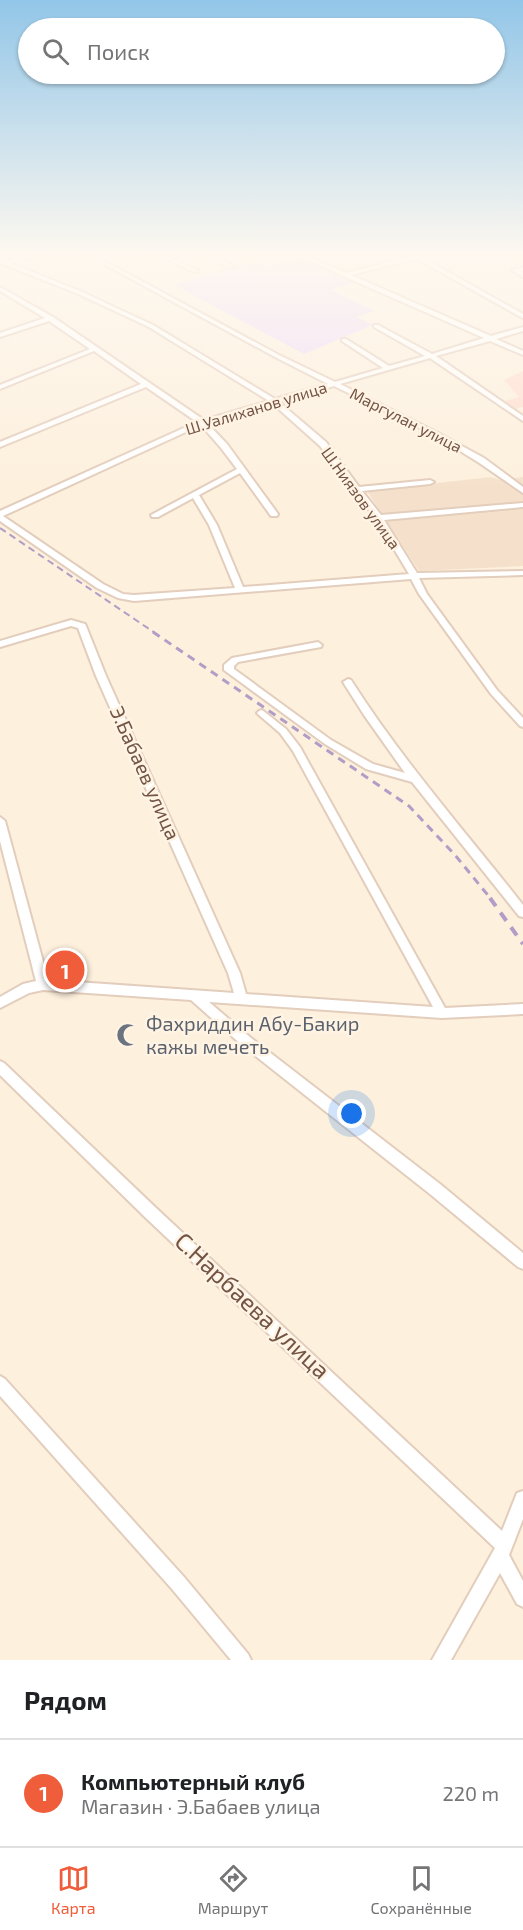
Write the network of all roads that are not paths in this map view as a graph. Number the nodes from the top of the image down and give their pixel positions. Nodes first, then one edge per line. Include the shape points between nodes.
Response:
1 (73, 333) edge
2 (163, 333) edge
3 (235, 333) edge
4 (390, 333) edge
5 (480, 333) edge
6 (507, 333) edge
7 (491, 338) junction
8 (344, 340) dead end
9 (95, 349) junction
10 (523, 353) edge
11 (431, 356) junction
12 (388, 368) junction
13 (146, 384) junction
14 (336, 384) junction
15 (0, 387) edge
16 (274, 402) junction
17 (523, 419) edge
18 (202, 422) junction
19 (0, 445) edge
20 (241, 470) junction
21 (430, 482) dead end
22 (358, 489) junction
23 (523, 491) edge
24 (194, 494) junction
25 (523, 505) edge
26 (274, 514) dead end
27 (155, 515) dead end
28 (0, 516) edge
29 (379, 518) junction
30 (523, 573) edge
31 (414, 576) junction
32 (240, 590) junction
33 (0, 644) edge
34 (318, 645) dead end
35 (348, 682) dead end
36 (262, 713) dead end
37 (523, 724) edge
38 (417, 780) junction
39 (0, 821) edge
40 (523, 913) edge
41 (44, 985) junction
42 (193, 996) junction
43 (242, 999) junction
44 (0, 1003) edge
45 (523, 1009) edge
46 (442, 1013) junction
47 (0, 1067) edge
48 (523, 1262) edge
49 (0, 1384) edge
50 (523, 1499) edge
51 (502, 1551) junction
52 (523, 1598) edge
53 (242, 1660) edge
54 (441, 1660) edge

1 - 9 street
2 - 16 street, Ш.Ниязов улица
3 - 14 street, Маргулан улица
4 - 11 street
5 - 7 street
6 - 7 street, Ш.Уалиханов улица
7 - 10 street
7 - 11 street, Ш.Уалиханов улица
8 - 12 street
9 - 13 street
9 - 15 street
11 - 12 street, Ш.Уалиханов улица
11 - 17 street
12 - 14 street, Ш.Уалиханов улица
13 - 18 street
13 - 19 street
14 - 16 street, Ш.Уалиханов улица
14 - 23 street, Маргулан улица via 459,446
16 - 18 street, Ш.Уалиханов улица
16 - 22 street, Ш.Ниязов улица via 323,444
18 - 20 street
18 - 28 street, Ш.Уалиханов улица
20 - 24 street
20 - 26 street
21 - 22 street
22 - 29 street, Ш.Ниязов улица
24 - 27 street
24 - 32 street via 213,525
25 - 29 street
28 - 32 street, Ш.Ниязов улица via 121,597
29 - 31 street, Ш.Ниязов улица
30 - 31 street, Ш.Ниязов улица
31 - 32 street, Ш.Ниязов улица
31 - 37 street, Ш.Ниязов улица via 494,692
33 - 43 street, Э.Бабаев улица via 71,622 82,626
34 - 38 street via 235,660 229,670 328,742 370,767
35 - 38 street via 371,721
36 - 46 street via 297,749
38 - 40 street
39 - 41 street
41 - 42 street
41 - 44 street via 27,988
42 - 43 street
42 - 48 street
43 - 46 street
45 - 46 street
47 - 51 street, С.Нарбаева улица
49 - 53 street
50 - 51 street
51 - 52 street, С.Нарбаева улица
51 - 54 street

